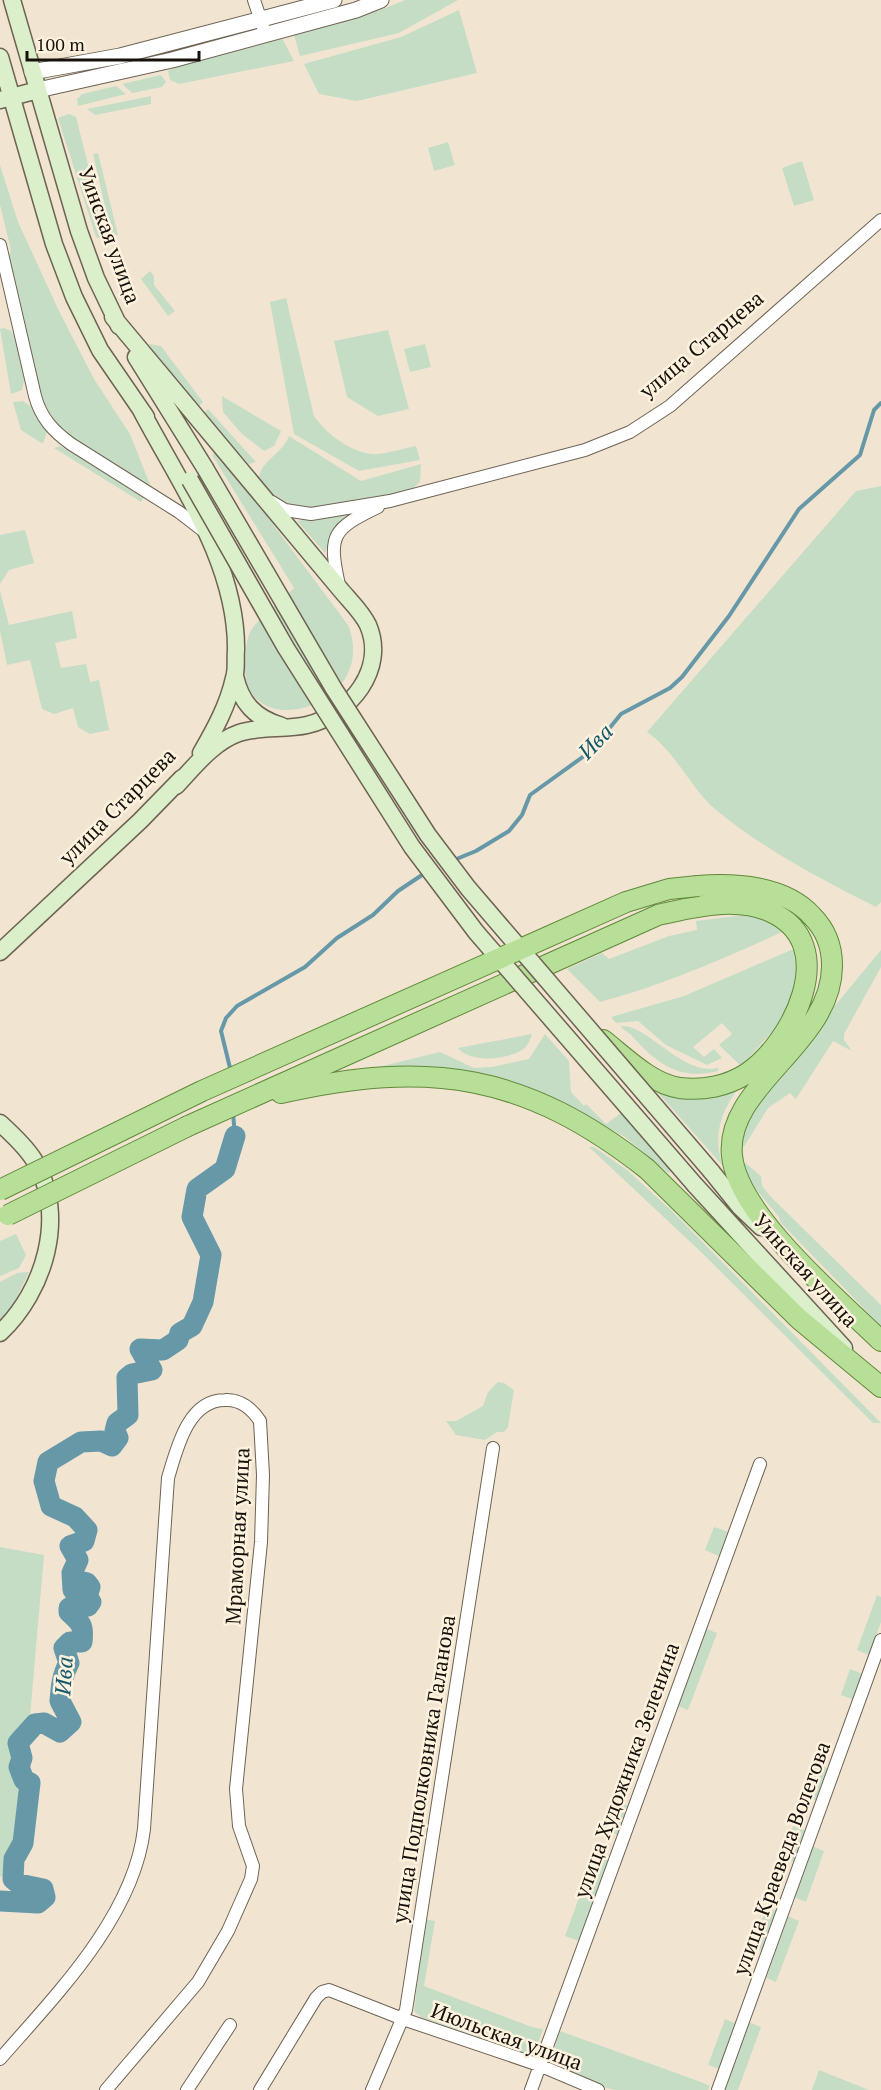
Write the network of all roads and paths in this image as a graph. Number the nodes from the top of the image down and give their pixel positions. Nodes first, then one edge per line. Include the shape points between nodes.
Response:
1 (12, 0) edge
2 (254, 0) edge
3 (334, 0) edge
4 (381, 0) edge
5 (263, 28) junction
6 (0, 57) edge
7 (32, 72) junction
8 (2, 79) edge
9 (38, 90) junction
10 (6, 98) edge
11 (881, 220) edge
12 (0, 245) edge
13 (113, 317) junction
14 (141, 410) junction
15 (266, 499) junction
16 (390, 501) junction
17 (206, 533) junction
18 (340, 589) junction
19 (235, 676) junction
20 (288, 727) junction
21 (176, 786) junction
22 (0, 951) edge
23 (584, 1024) junction
24 (232, 1106) junction
25 (0, 1123) edge
26 (0, 1190) edge
27 (4, 1217) edge
28 (815, 1276) junction
29 (0, 1333) edge
30 (881, 1341) edge
31 (874, 1381) edge
32 (492, 1448) dead end
33 (760, 1464) dead end
34 (881, 1640) edge
35 (403, 2019) junction
36 (230, 2025) dead end
37 (0, 2059) edge
38 (539, 2065) junction
39 (106, 2090) edge
40 (187, 2090) edge
41 (260, 2090) edge
42 (372, 2090) edge
43 (531, 2090) edge
44 (598, 2090) edge
45 (718, 2090) edge

1 - 7 main road, Уинская улица
2 - 5 street
3 - 5 street
4 - 5 street via 356,10
5 - 7 street
5 - 9 street via 171,60
6 - 8 main road
7 - 8 main road
7 - 9 main road, Уинская улица
8 - 10 main road
9 - 10 main road
9 - 13 main road, Уинская улица via 79,231
10 - 14 main road via 74,297 100,350
11 - 16 street, улица Старцева via 670,406 630,432 585,450
12 - 17 street via 43,416 71,444
13 - 15 main road
13 - 23 main road, Уинская улица, bridge via 334,689 428,835
14 - 17 main road, улица Старцева
14 - 31 main road, Уинская улица, bridge via 190,480 286,648 412,847 476,932 695,1185
15 - 16 street via 285,510 311,514
15 - 18 main road
16 - 18 street via 348,521 340,529 332,554
17 - 19 main road, улица Старцева via 225,581 236,625
18 - 20 main road via 367,624 374,657 368,680 353,698 325,718 310,725
19 - 20 main road via 243,701 253,712
19 - 21 main road, улица Старцева via 216,727
20 - 21 main road via 230,737
21 - 22 main road, улица Старцева
23 - 24 main road, bridge via 657,1080 678,1088 717,1086 746,1074 788,1029 801,1001 807,972 805,949 785,921 770,911 741,905 697,907 638,923
23 - 28 main road, Уинская улица, bridge via 740,1207
24 - 27 main road, bridge
24 - 31 main road via 319,1084 370,1077 422,1076 500,1088 565,1113 646,1169 799,1319
25 - 29 main road via 34,1159 42,1177 49,1237 33,1289 16,1317
26 - 28 main road, Уинская улица, bridge via 202,1091 626,902 669,889 716,884 767,890 792,898 821,925 832,953 830,987 823,1007 744,1108 731,1154 741,1189 754,1209
28 - 30 main road, Уинская улица
32 - 35 street, улица Подполковника Галанова
33 - 38 street, улица Художника Зеленина
34 - 45 street, улица Краеведа Волегова
35 - 38 street, Июльская улица
35 - 41 street, Июльская улица via 336,1991 322,1992
35 - 42 street, улица Подполковника Галанова
36 - 40 street
37 - 39 street, Мраморная улица via 97,1942 136,1870 144,1829 168,1478 196,1413 220,1400 239,1402 260,1421 263,1475 261,1542 236,1789 239,1826 251,1857 251,1879 228,1931 198,1982
38 - 43 street, улица Художника Зеленина
38 - 44 street, Июльская улица

